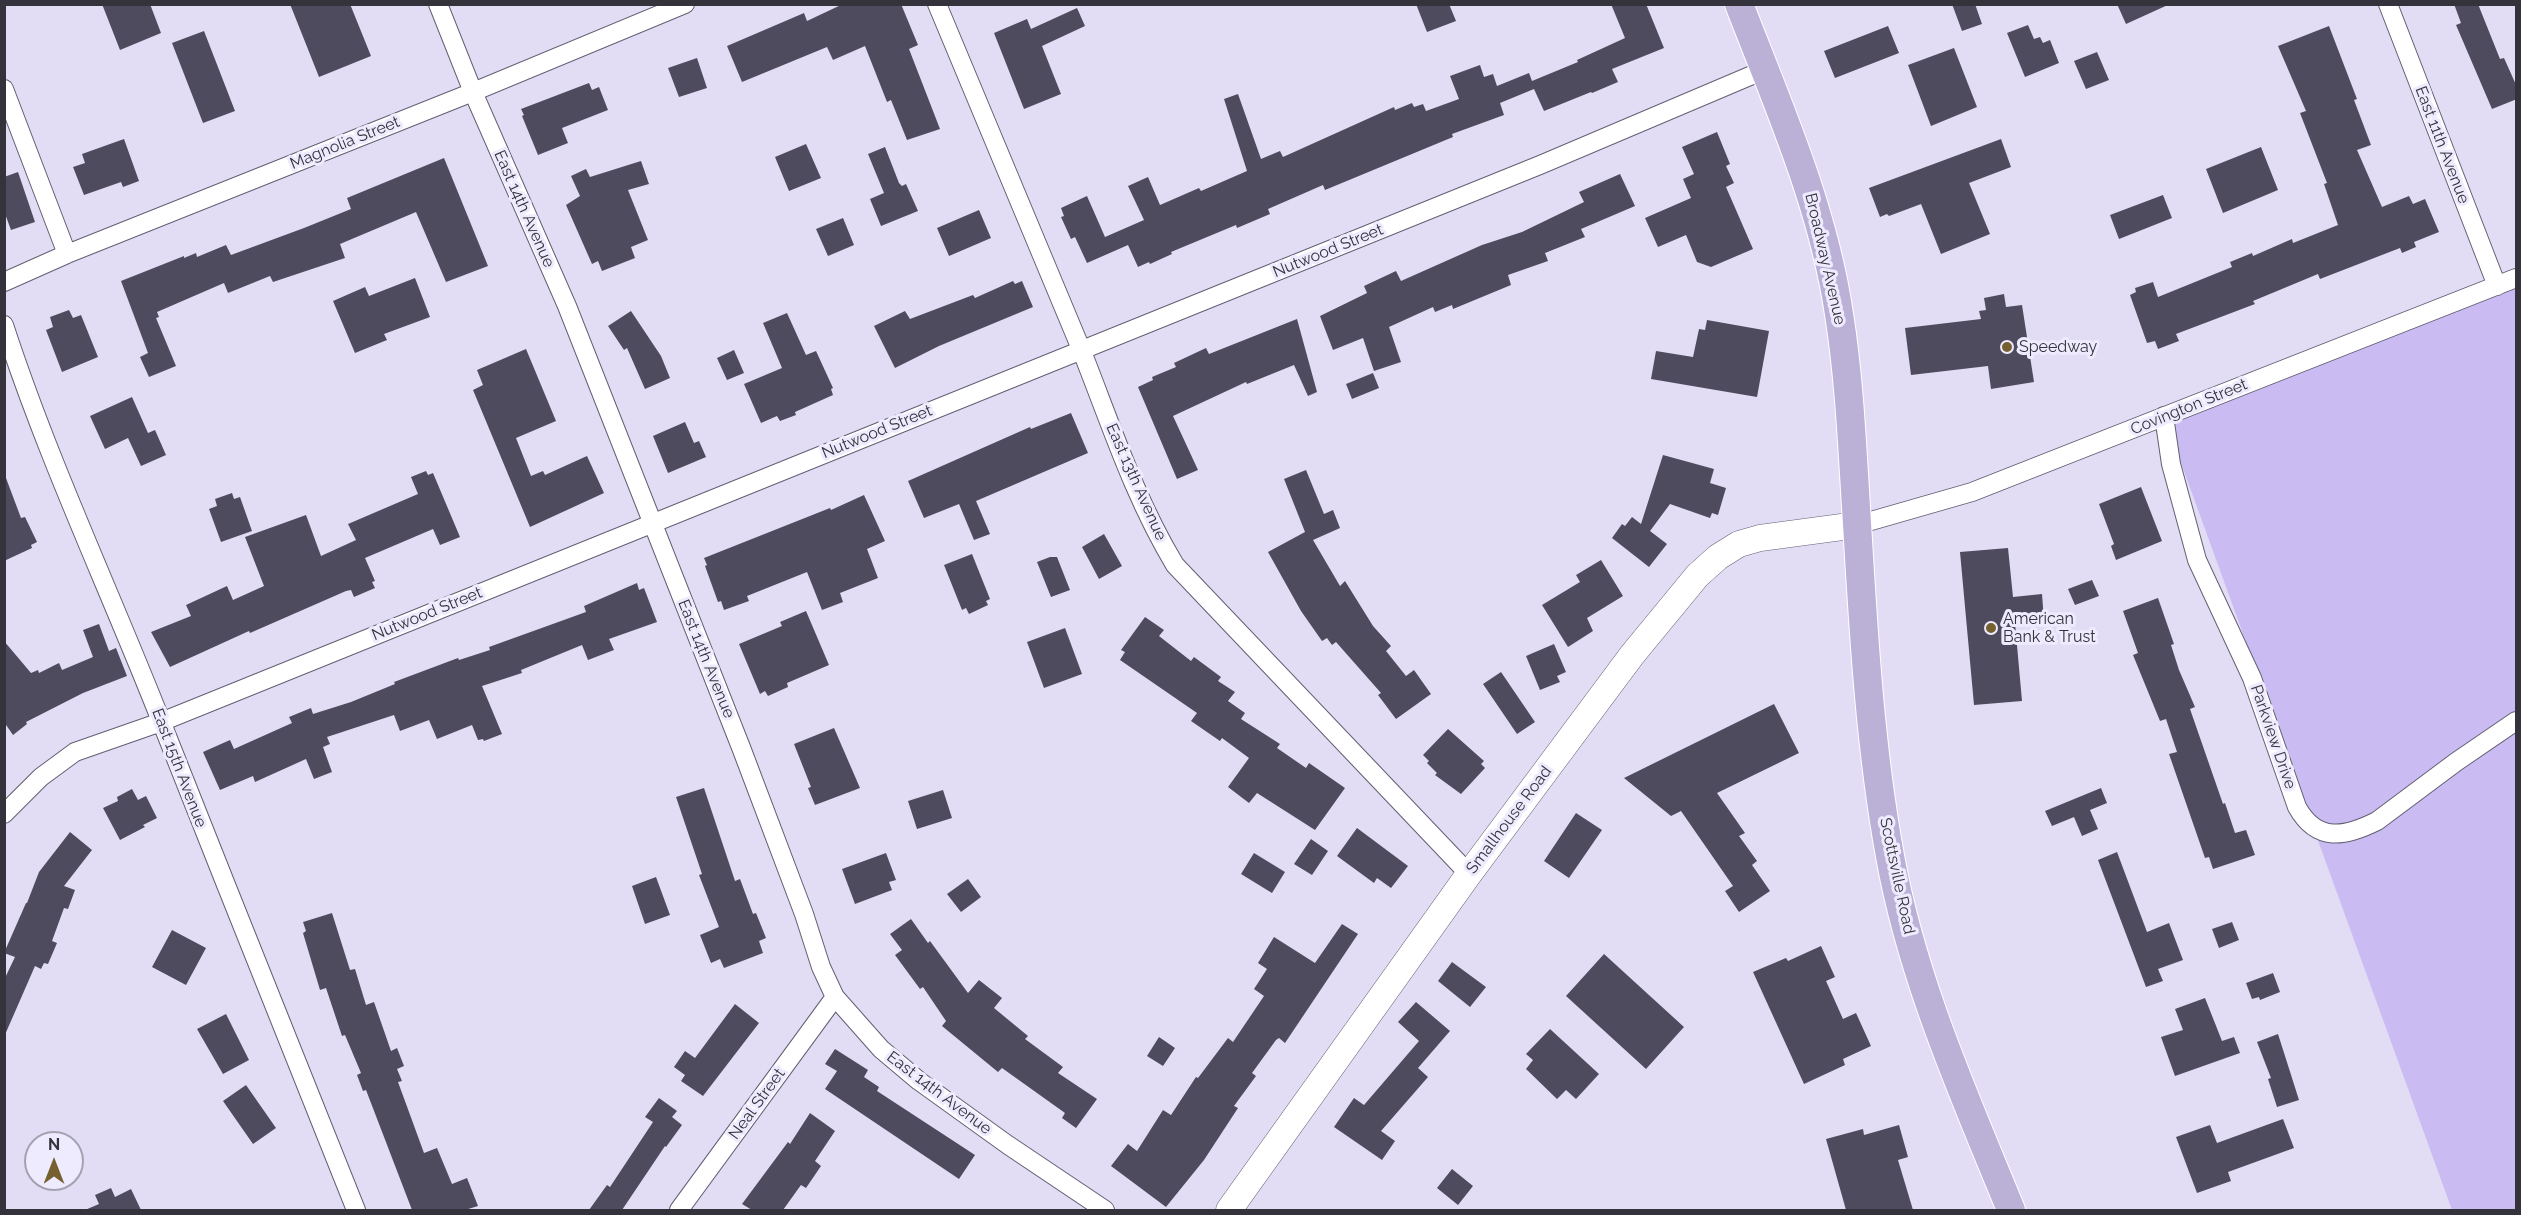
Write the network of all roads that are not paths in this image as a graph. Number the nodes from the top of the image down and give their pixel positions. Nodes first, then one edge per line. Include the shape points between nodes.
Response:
1 (438, 4) edge
2 (685, 4) edge
3 (937, 4) edge
4 (1739, 4) edge
5 (2388, 4) edge
6 (1764, 70) junction
7 (4, 88) edge
8 (473, 92) junction
9 (67, 254) junction
10 (2517, 278) edge
11 (4, 282) edge
12 (2497, 286) junction
13 (4, 325) edge
14 (1081, 351) junction
15 (2164, 416) junction
16 (651, 522) junction
17 (1857, 525) junction
18 (2517, 721) edge
19 (161, 722) junction
20 (4, 814) edge
21 (1469, 874) junction
22 (836, 997) junction
23 (356, 1210) edge
24 (679, 1210) edge
25 (1105, 1210) edge
26 (1229, 1210) edge
27 (2011, 1210) edge

1 - 8 street, East 14th Avenue
2 - 8 street, Magnolia Street
3 - 14 street, East 13th Avenue
4 - 6 main road, Broadway Avenue
5 - 12 street, East 11th Avenue
6 - 14 street, Nutwood Street
6 - 17 main road, Broadway Avenue via 1808,187 1834,287 1844,349
7 - 9 street
8 - 9 street, Magnolia Street
8 - 16 street, East 14th Avenue via 567,306
9 - 11 street, Magnolia Street
10 - 12 street, Covington Street
12 - 15 street, Covington Street
13 - 19 street, East 15th Avenue via 28,398
14 - 16 street, Nutwood Street
14 - 21 street, East 13th Avenue via 1126,466 1160,540 1176,565
15 - 17 street, Covington Street via 1972,492
15 - 18 street, Parkview Drive via 2171,464 2197,560 2252,678 2297,807 2309,825 2325,832 2349,833 2378,821
16 - 19 street, Nutwood Street
16 - 22 street, East 14th Avenue via 742,750 821,967
17 - 21 street, Smallhouse Road via 1760,538 1739,544 1718,557 1697,576 1632,655
17 - 27 main road, Scottsville Road via 1878,786 1890,858 1932,1009
19 - 20 street, Nutwood Street via 75,752 41,777
19 - 23 street, East 15th Avenue
21 - 26 street, Smallhouse Road
22 - 24 street, Neal Street
22 - 25 street, East 14th Avenue via 880,1049 919,1081

